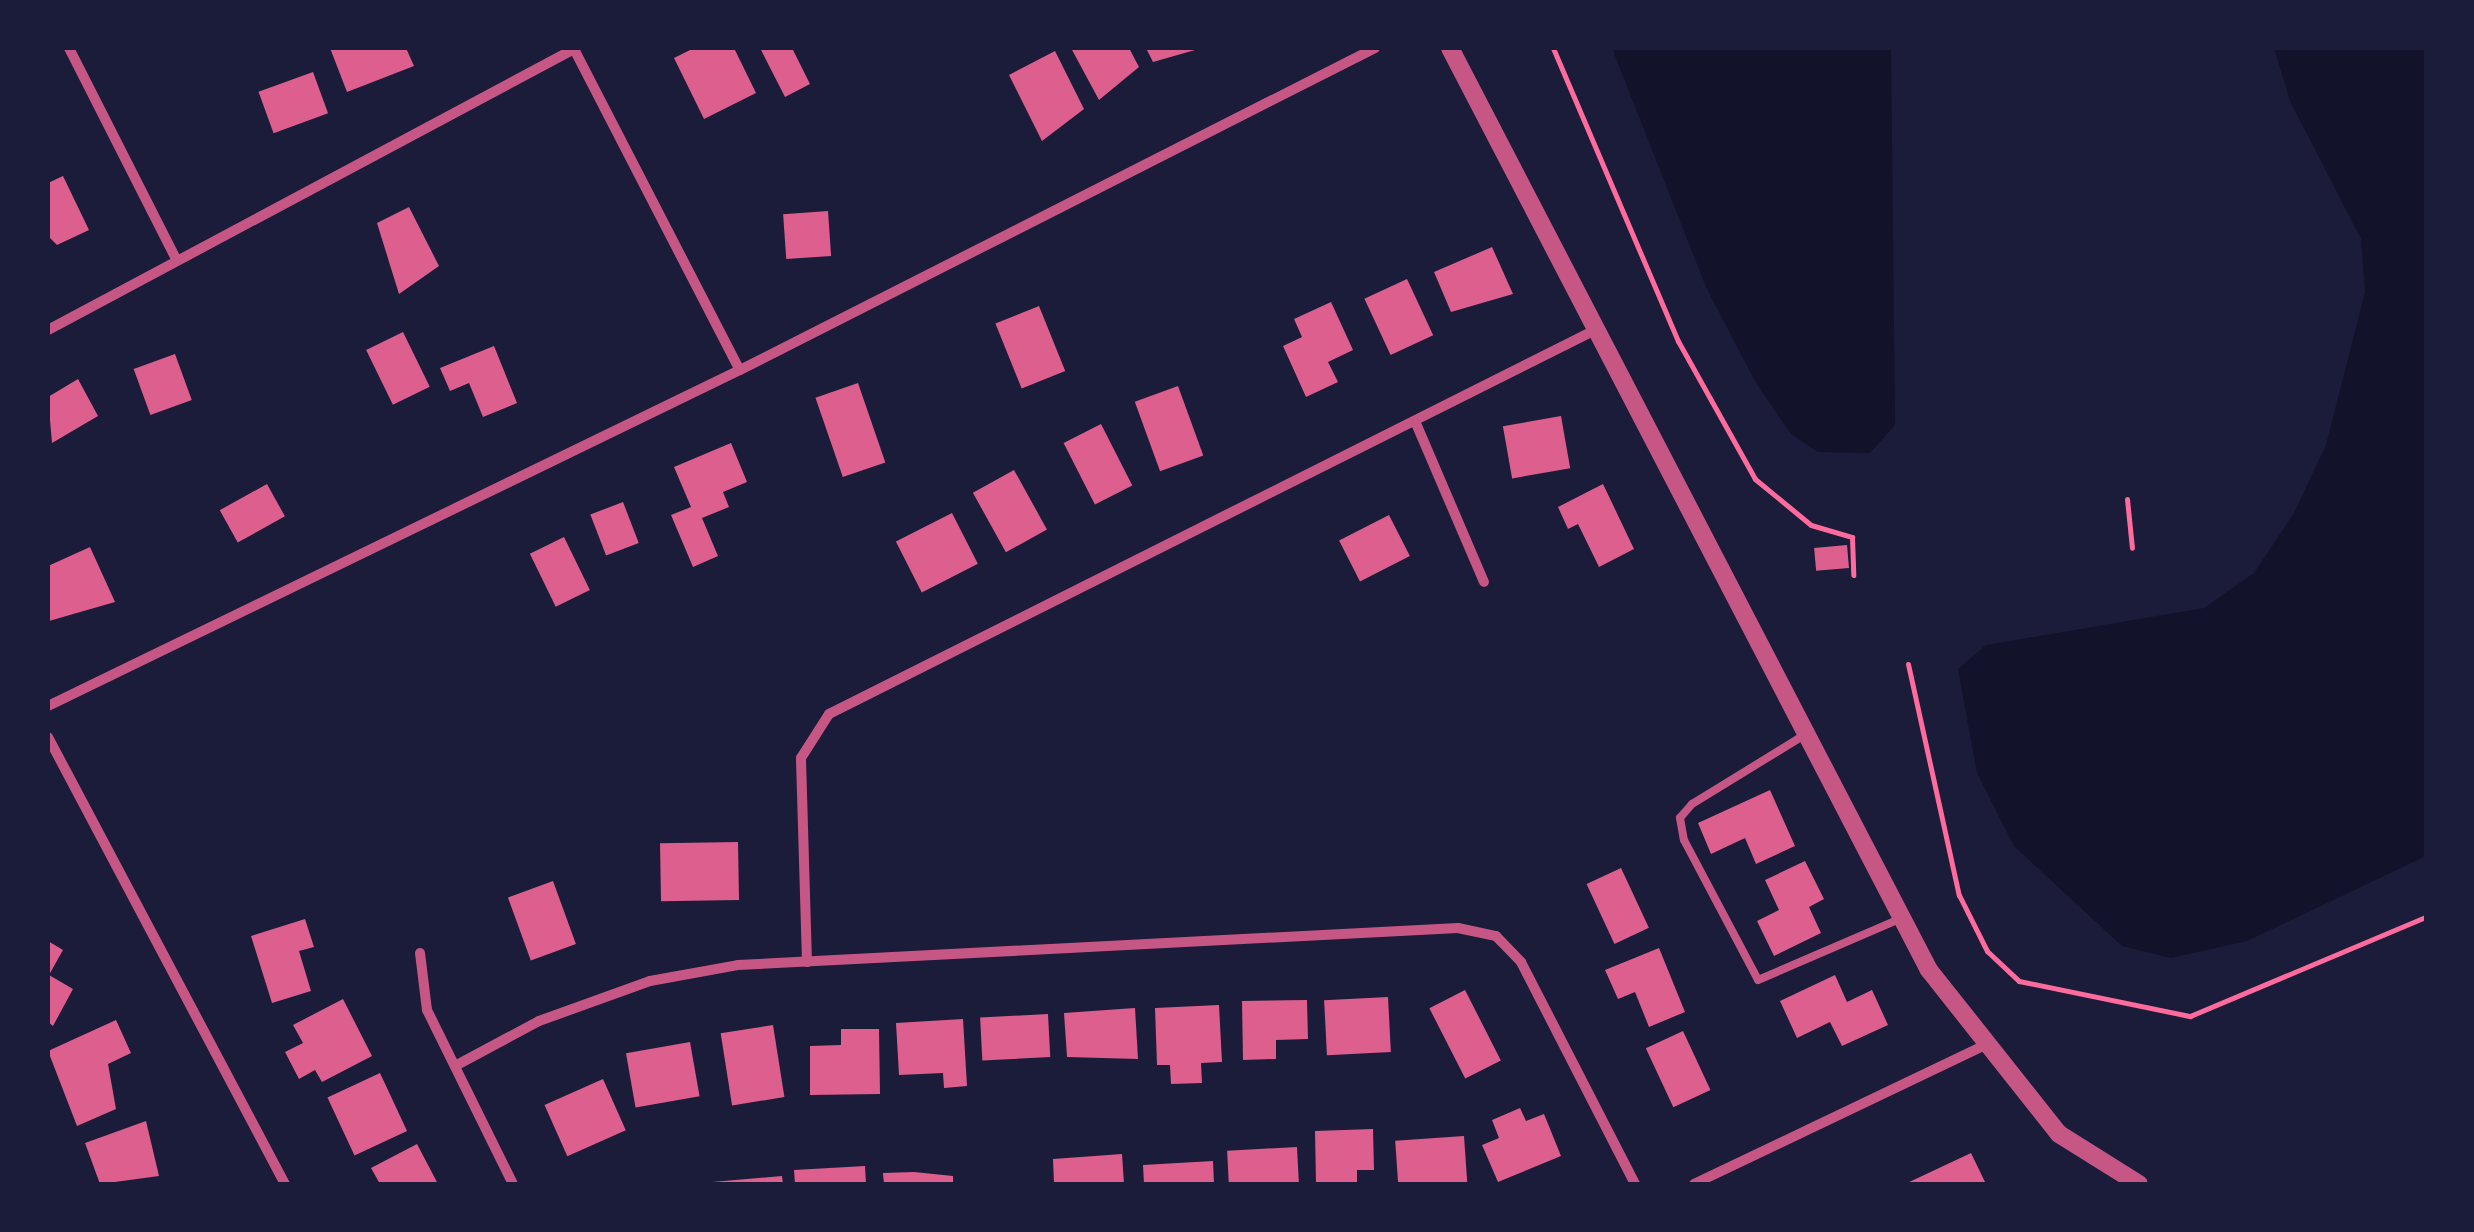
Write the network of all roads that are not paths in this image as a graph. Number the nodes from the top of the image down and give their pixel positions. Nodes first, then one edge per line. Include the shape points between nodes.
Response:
1 (69, 48) edge
2 (575, 48) edge
3 (1375, 48) edge
4 (1450, 48) edge
5 (176, 259) junction
6 (48, 330) edge
7 (1595, 330) junction
8 (740, 370) junction
9 (1415, 421) junction
10 (1484, 582) dead end
11 (48, 706) edge
12 (1806, 734) junction
13 (48, 737) edge
14 (1902, 918) junction
15 (420, 953) dead end
16 (807, 962) junction
17 (1981, 1047) junction
18 (455, 1066) junction
19 (285, 1184) edge
20 (513, 1184) edge
21 (1635, 1184) edge
22 (1694, 1184) edge
23 (2139, 1184) edge

1 - 5 street
2 - 5 street
2 - 8 street
3 - 8 street
4 - 7 street
5 - 6 street
7 - 9 street
7 - 12 street
8 - 11 street
9 - 10 street
9 - 16 street via 818,724 801,758
12 - 14 street
12 - 14 lane via 1692,804 1680,818 1684,840 1758,980
13 - 19 street
14 - 17 street
15 - 18 street via 427,1010
16 - 18 street via 650,981 539,1021
16 - 21 street via 1458,928 1496,936 1520,962
17 - 22 street
17 - 23 street via 2059,1134
18 - 20 street

